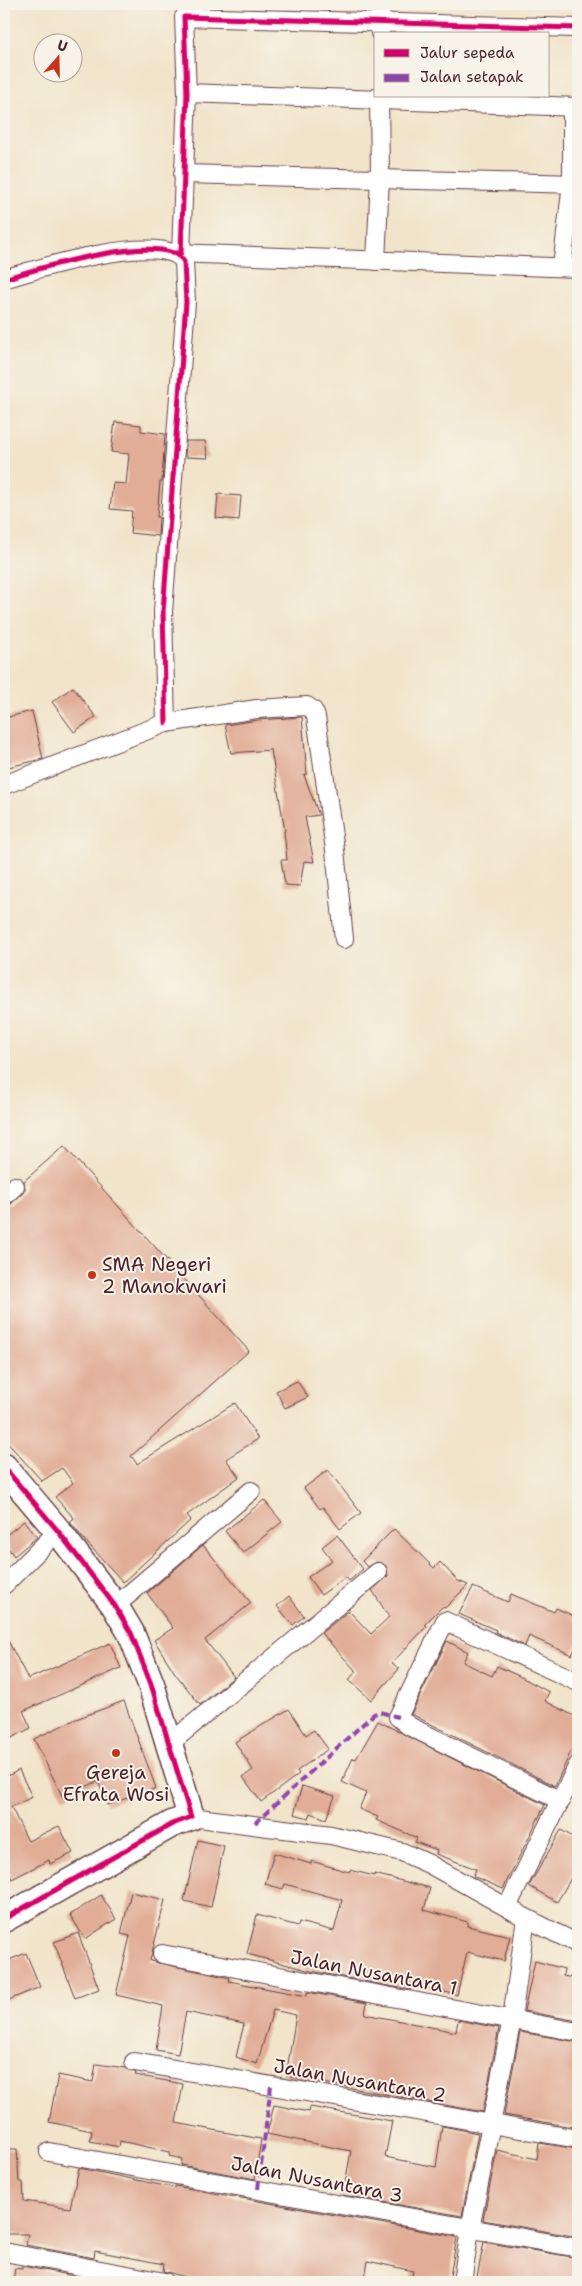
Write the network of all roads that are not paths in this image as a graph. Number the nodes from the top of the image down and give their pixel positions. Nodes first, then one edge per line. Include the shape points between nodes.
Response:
1 (380, 4) edge
2 (380, 28) edge
3 (578, 28) edge
4 (187, 93) junction
5 (374, 98) edge
6 (379, 98) edge
7 (575, 107) edge
8 (183, 174) junction
9 (380, 177) junction
10 (575, 184) edge
11 (178, 253) junction
12 (376, 261) junction
13 (570, 268) edge
14 (4, 279) edge
15 (166, 723) junction
16 (4, 785) edge
17 (344, 939) dead end
18 (4, 1467) edge
19 (251, 1491) dead end
20 (58, 1531) junction
21 (378, 1572) dead end
22 (4, 1585) edge
23 (115, 1606) junction
24 (578, 1682) edge
25 (169, 1744) junction
26 (578, 1765) edge
27 (561, 1801) junction
28 (191, 1817) junction
29 (507, 1907) junction
30 (526, 1918) junction
31 (4, 1919) edge
32 (578, 1944) edge
33 (162, 1954) dead end
34 (512, 2019) junction
35 (578, 2032) edge
36 (134, 2062) dead end
37 (490, 2124) junction
38 (578, 2139) edge
39 (48, 2152) dead end
40 (470, 2229) junction
41 (578, 2248) edge
42 (4, 2252) edge
43 (166, 2282) edge
44 (462, 2282) edge

1 - 2 street
2 - 3 street
2 - 4 street via 184,17
4 - 5 street
4 - 8 street
6 - 7 street
6 - 9 street
7 - 10 street
8 - 9 street
8 - 11 street
9 - 10 street
9 - 12 street
10 - 13 street
11 - 12 street
11 - 14 street via 112,252 76,258
11 - 15 street via 184,262 186,293 162,612
12 - 13 street
15 - 16 street
15 - 17 street via 266,708 308,706 313,710 335,850
18 - 20 street
19 - 23 street
20 - 22 street
20 - 23 street
21 - 25 street
23 - 25 street via 131,1633
24 - 27 street via 445,1621 398,1717 410,1726
25 - 28 street
26 - 27 street
27 - 29 street
28 - 29 street via 331,1834 402,1852
28 - 31 street via 172,1824
29 - 30 street
30 - 32 street
30 - 34 street
33 - 34 street, Jalan Nusantara 1
34 - 35 street, Jalan Nusantara 1
34 - 37 street
36 - 37 street, Jalan Nusantara 2
37 - 38 street, Jalan Nusantara 2
37 - 40 street
39 - 40 street, Jalan Nusantara 3
40 - 41 street, Jalan Nusantara 3
40 - 44 street
42 - 43 street

